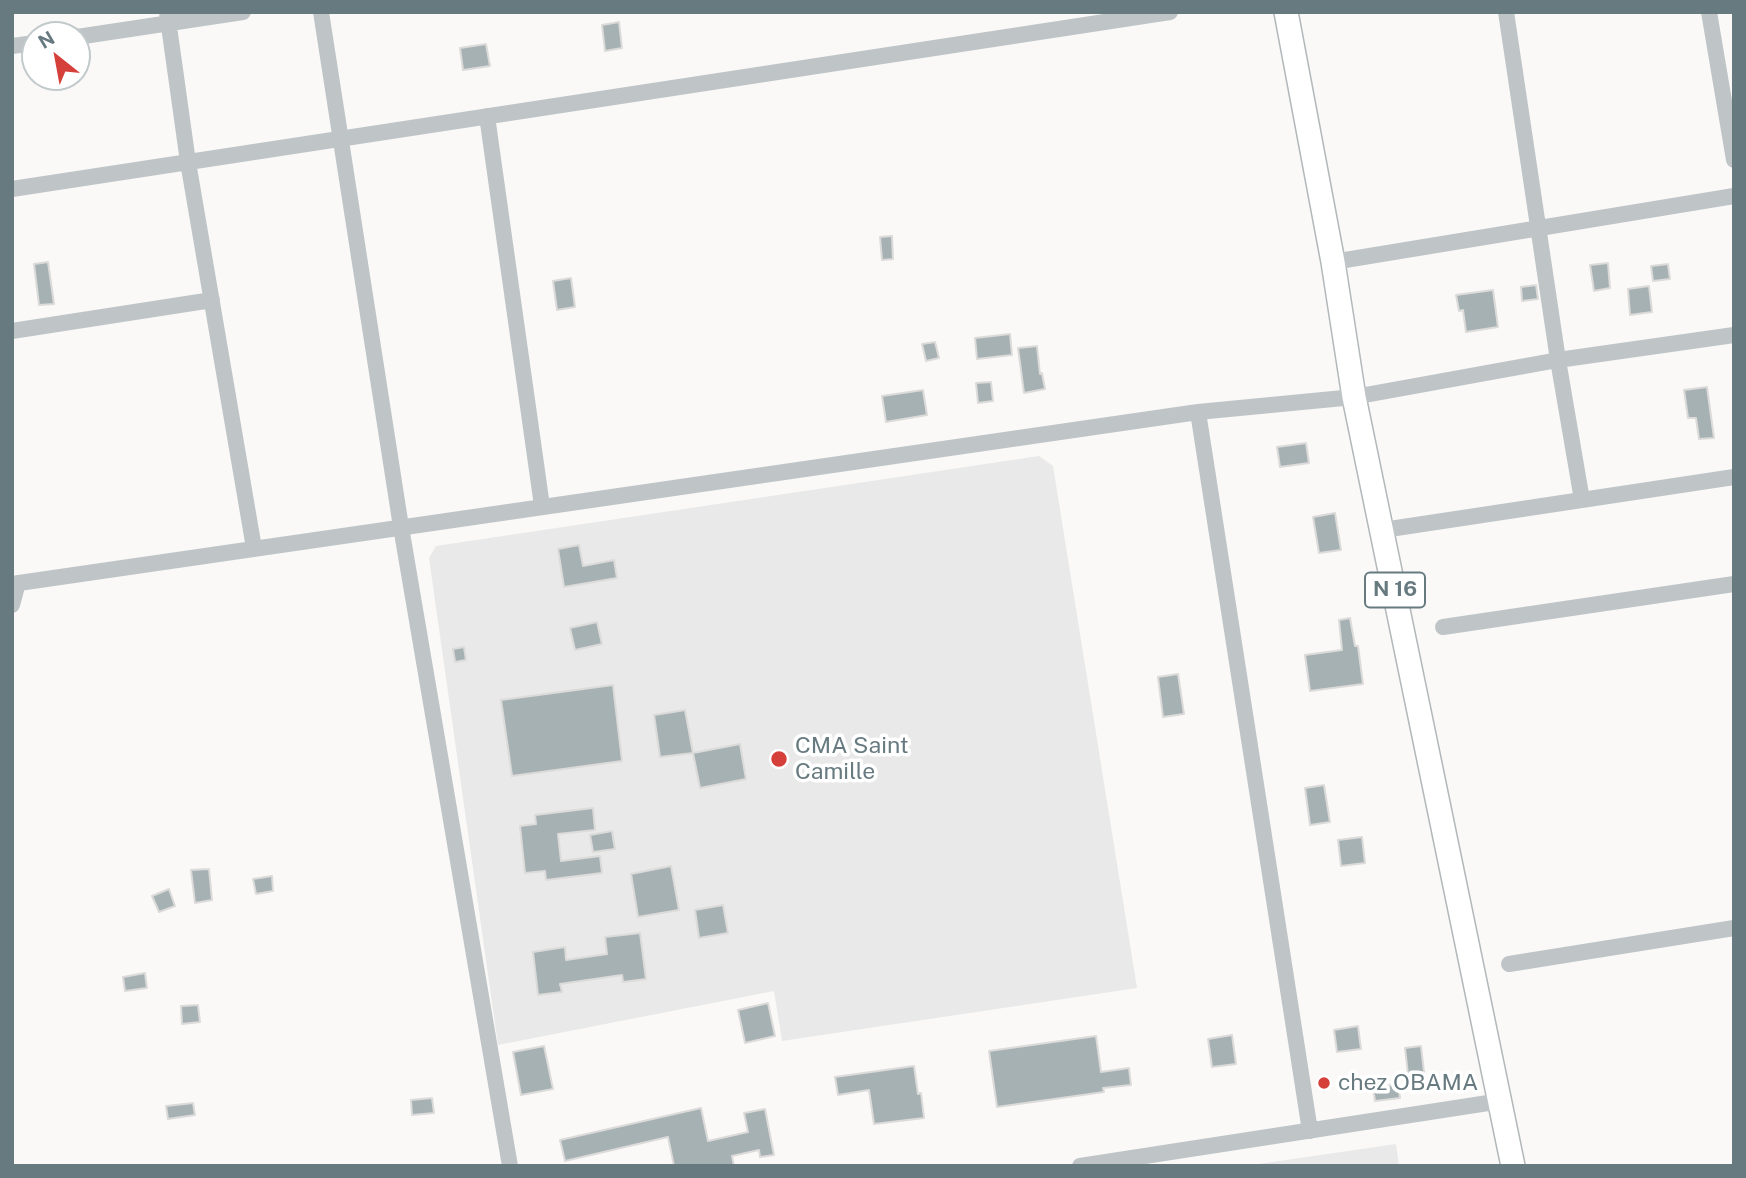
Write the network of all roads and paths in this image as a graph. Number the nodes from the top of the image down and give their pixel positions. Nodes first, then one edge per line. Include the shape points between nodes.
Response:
1 (243, 12) edge
2 (320, 12) edge
3 (1170, 12) edge
4 (1286, 12) edge
5 (1506, 12) edge
6 (1709, 12) edge
7 (168, 18) edge
8 (91, 34) edge
9 (487, 116) junction
10 (340, 139) junction
11 (1734, 160) edge
12 (188, 162) junction
13 (12, 189) edge
14 (1734, 196) edge
15 (1538, 228) junction
16 (1333, 262) junction
17 (212, 300) junction
18 (12, 331) edge
19 (1734, 335) edge
20 (1558, 360) junction
21 (1354, 397) junction
22 (1198, 412) junction
23 (1734, 477) edge
24 (1582, 500) junction
25 (542, 506) junction
26 (401, 527) junction
27 (1383, 530) junction
28 (254, 548) junction
29 (15, 584) edge
30 (1734, 584) edge
31 (12, 604) edge
32 (1443, 627) dead end
33 (1734, 928) edge
34 (1509, 964) dead end
35 (1501, 1101) junction
36 (1310, 1131) junction
37 (510, 1166) edge
38 (1080, 1166) edge
39 (1513, 1166) edge

1 - 7 street
2 - 10 street
3 - 9 street
4 - 16 highway, N 16
5 - 15 street
6 - 11 street
7 - 8 street
7 - 12 street
9 - 10 street
9 - 25 street
10 - 12 street
10 - 26 street
12 - 13 street
12 - 17 street
14 - 15 street
15 - 16 street
15 - 20 street
16 - 21 highway, N 16
17 - 18 street
17 - 28 street
19 - 20 street
20 - 21 street
20 - 24 street
21 - 22 street
21 - 27 highway, N 16
22 - 25 street
22 - 36 street
23 - 24 street
24 - 27 street
25 - 26 street
26 - 28 street
26 - 37 street
27 - 35 highway, N 16
28 - 29 street
29 - 31 street
30 - 32 street
33 - 34 street
35 - 36 street
35 - 39 highway, N 16
36 - 38 street

